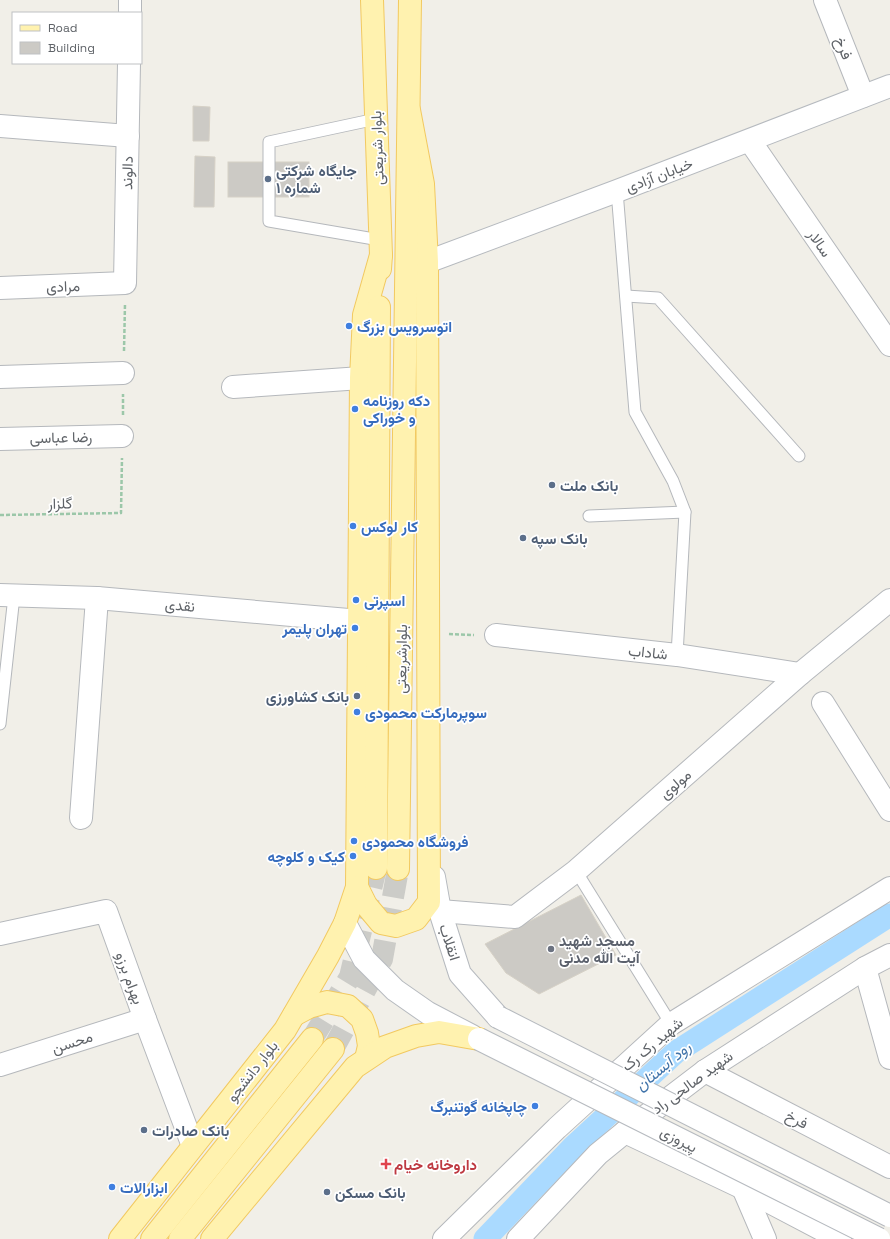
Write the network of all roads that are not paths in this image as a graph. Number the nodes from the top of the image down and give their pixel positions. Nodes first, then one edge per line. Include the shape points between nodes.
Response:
1 (130, 0) edge
2 (372, 0) edge
3 (410, 0) edge
4 (825, 0) edge
5 (130, 12) edge
6 (129, 64) edge
7 (890, 86) edge
8 (864, 96) junction
9 (409, 110) junction
10 (376, 119) junction
11 (0, 126) edge
12 (128, 136) junction
13 (750, 141) junction
14 (617, 191) junction
15 (407, 232) joint
16 (380, 248) junction
17 (427, 262) junction
18 (125, 283) joint
19 (0, 288) edge
20 (379, 296) joint
21 (626, 296) junction
22 (890, 346) edge
23 (124, 373) road end
24 (0, 377) edge
25 (361, 378) junction
26 (233, 387) dead end
27 (122, 436) road end
28 (0, 439) edge
29 (798, 456) dead end
30 (685, 512) junction
31 (589, 516) dead end
32 (7, 595) edge
33 (97, 598) junction
34 (890, 600) edge
35 (360, 621) junction
36 (496, 635) road end
37 (677, 655) junction
38 (800, 674) junction
39 (823, 703) dead end
40 (0, 724) edge
41 (890, 810) edge
42 (81, 818) dead end
43 (430, 852) junction
44 (376, 868) tunnel mouth
45 (398, 869) tunnel mouth
46 (576, 870) junction
47 (357, 887) junction
48 (890, 888) edge
49 (440, 912) junction
50 (345, 923) junction
51 (0, 934) edge
52 (890, 955) edge
53 (865, 968) junction
54 (294, 1015) junction
55 (498, 1017) joint
56 (145, 1019) junction
57 (671, 1024) junction
58 (312, 1039) tunnel mouth
59 (479, 1039) junction
60 (333, 1049) tunnel mouth
61 (890, 1058) edge
62 (366, 1059) junction
63 (0, 1065) edge
64 (705, 1071) junction
65 (625, 1132) junction
66 (193, 1146) junction
67 (890, 1167) edge
68 (742, 1188) junction
69 (890, 1216) edge
70 (763, 1238) edge
71 (120, 1239) edge
72 (152, 1239) edge
73 (180, 1239) edge
74 (212, 1239) edge
75 (444, 1239) edge
76 (518, 1239) edge
77 (840, 1239) edge
78 (879, 1239) edge

1 - 5 street
2 - 10 main road, بلوار شریعتی
3 - 9 main road, بلوار شریعتی
4 - 8 street, فرخ
6 - 12 street, دالوند
7 - 8 street, خیابان آزادی
8 - 13 street, خیابان آزادی
9 - 15 main road, بلوار شریعتی
9 - 17 main road via 423,184
10 - 16 main road, بلوار شریعتی
10 - 16 lane via 269,142 270,221
11 - 12 street
12 - 18 street, دالوند
13 - 14 street, خیابان آزادی
13 - 22 street, سالار
14 - 17 street, خیابان آزادی
14 - 21 lane
15 - 45 main road, بلوارشریعتی
16 - 20 main road, بلوار شریعتی
16 - 25 main road via 364,315
17 - 43 main road
18 - 19 street, مرادی
20 - 44 main road, بلوارشریعتی
21 - 29 lane via 658,298
21 - 30 lane via 635,412 673,481
23 - 24 street
25 - 26 street
25 - 35 main road
27 - 28 street, رضا عباسی
30 - 31 lane
30 - 37 lane
32 - 33 street, نقدی
32 - 40 lane
33 - 35 street, نقدی
33 - 42 street
34 - 38 street, مولوی
35 - 47 main road
36 - 37 street, شاداب
37 - 38 street, شاداب
38 - 46 street, مولوی
39 - 41 street
43 - 47 main road via 429,902 416,919 396,926 382,922 366,905
43 - 49 street, انقلاب
46 - 49 street, مولوی via 514,917
46 - 57 lane
47 - 50 main road, بلوار دانشجو
48 - 57 street, شهید رک رک
49 - 55 street, انقلاب via 460,974
50 - 54 main road, بلوار دانشجو
50 - 59 street via 364,959 395,990 428,1012
51 - 56 street, بهرام برزو via 106,910
52 - 53 street, شهید صالحی راد
53 - 61 street
53 - 64 street, شهید صالحی راد
54 - 62 main road via 327,1002 348,1006 362,1019 367,1033 369,1046
54 - 66 main road, بلوار دانشجو via 285,1030
55 - 69 street, پیروزی, bridge
56 - 63 street, محسن
56 - 66 street, بهرام برزو
57 - 75 street, شهید رک رک via 557,1128
58 - 72 main road
59 - 62 main road via 439,1032 427,1034 385,1047
59 - 78 street, پیروزی, bridge
60 - 73 main road
62 - 74 main road via 355,1067
64 - 65 street, شهید صالحی راد
64 - 67 street, فرخ
65 - 68 street
65 - 76 street, شهید صالحی راد via 598,1154
66 - 71 main road, بلوار دانشجو
68 - 70 street
68 - 77 street

